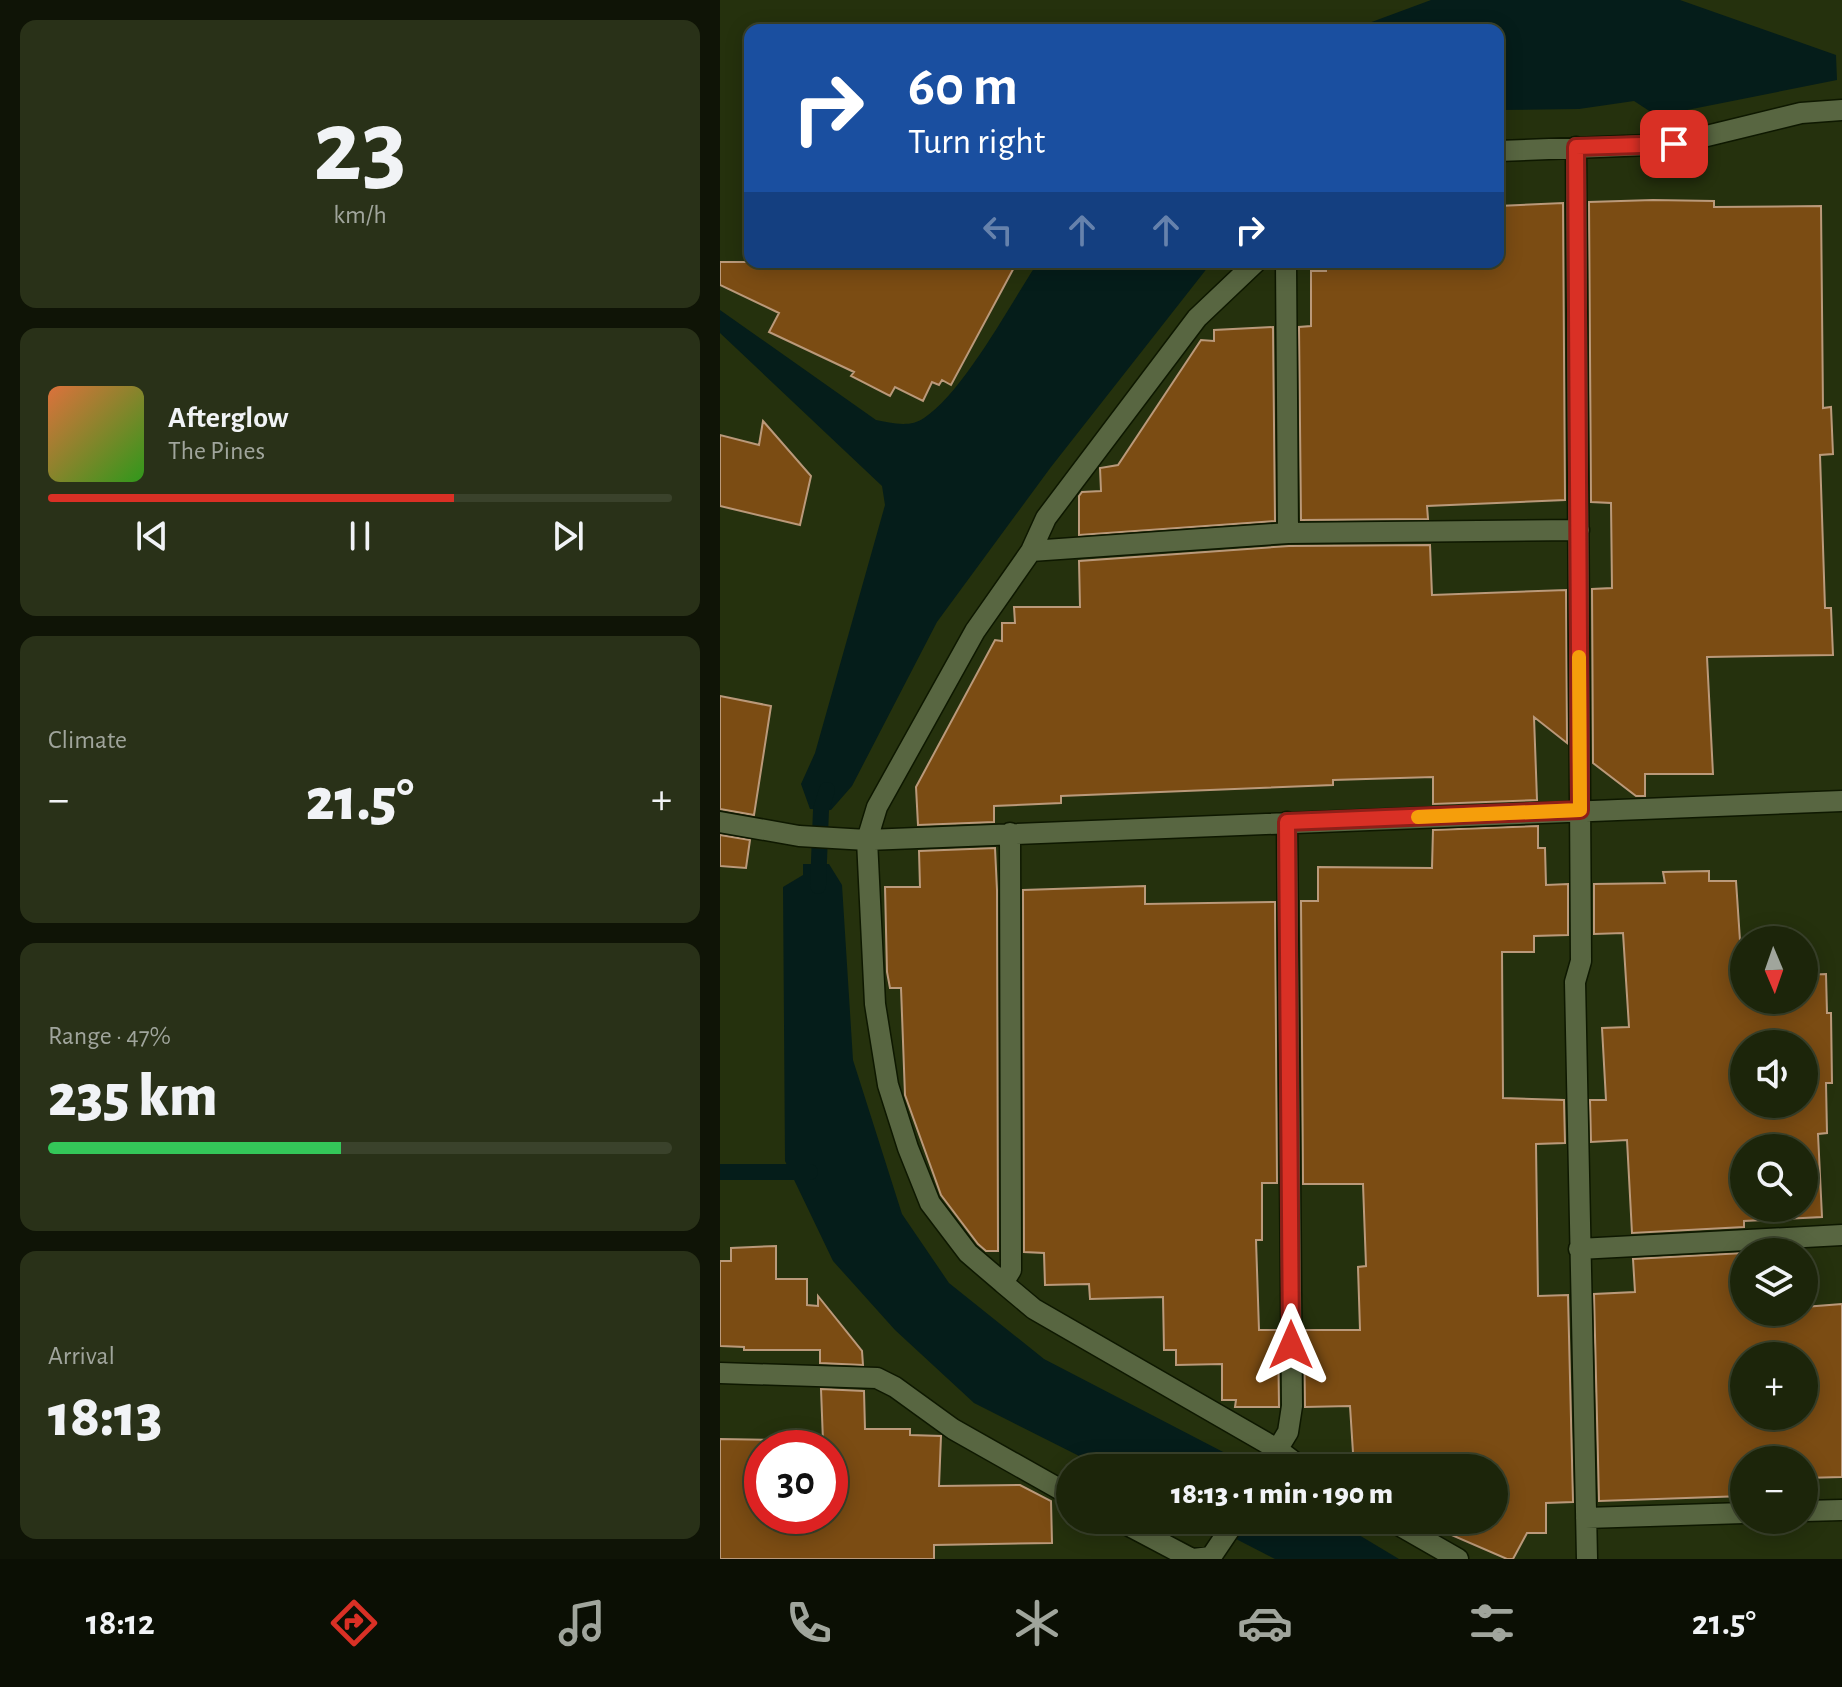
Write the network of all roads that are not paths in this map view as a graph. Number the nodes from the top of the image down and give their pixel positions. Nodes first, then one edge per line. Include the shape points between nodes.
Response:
1 (1842, 110) edge
2 (1576, 147) junction
3 (1504, 151) edge
4 (1250, 268) edge
5 (1286, 268) edge
6 (1579, 530) junction
7 (1288, 533) junction
8 (1031, 551) junction
9 (1842, 801) edge
10 (1580, 810) junction
11 (720, 822) edge
12 (1287, 822) junction
13 (1010, 833) junction
14 (867, 840) junction
15 (1842, 1235) edge
16 (1579, 1249) junction
17 (1003, 1283) junction
18 (720, 1373) edge
19 (1259, 1454) edge
20 (1274, 1454) edge
21 (1056, 1487) edge
22 (1842, 1510) edge
23 (1818, 1511) edge
24 (1730, 1513) edge
25 (1586, 1518) junction
26 (1145, 1534) edge
27 (1227, 1534) edge
28 (1414, 1534) edge
29 (1193, 1559) edge
30 (1458, 1559) edge
31 (1587, 1559) edge

1 - 2 street via 1801,113 1674,144
2 - 3 street
2 - 6 street
4 - 8 street via 1197,318 1046,518
5 - 7 street
6 - 7 street
6 - 10 street
7 - 8 street
8 - 14 street via 975,631 877,807
9 - 10 street
10 - 12 street
10 - 16 street via 1581,961 1575,982
11 - 14 street via 799,836
12 - 13 street
12 - 20 street via 1292,1406 1288,1432
13 - 14 street
13 - 17 street via 1011,1270
14 - 17 street via 875,1004 888,1085 930,1203 968,1253
15 - 16 street
16 - 25 street
17 - 19 street via 1034,1309
18 - 21 street via 877,1378
22 - 23 street
24 - 25 street
25 - 31 street
26 - 29 street
27 - 29 street via 1211,1557
28 - 30 street

